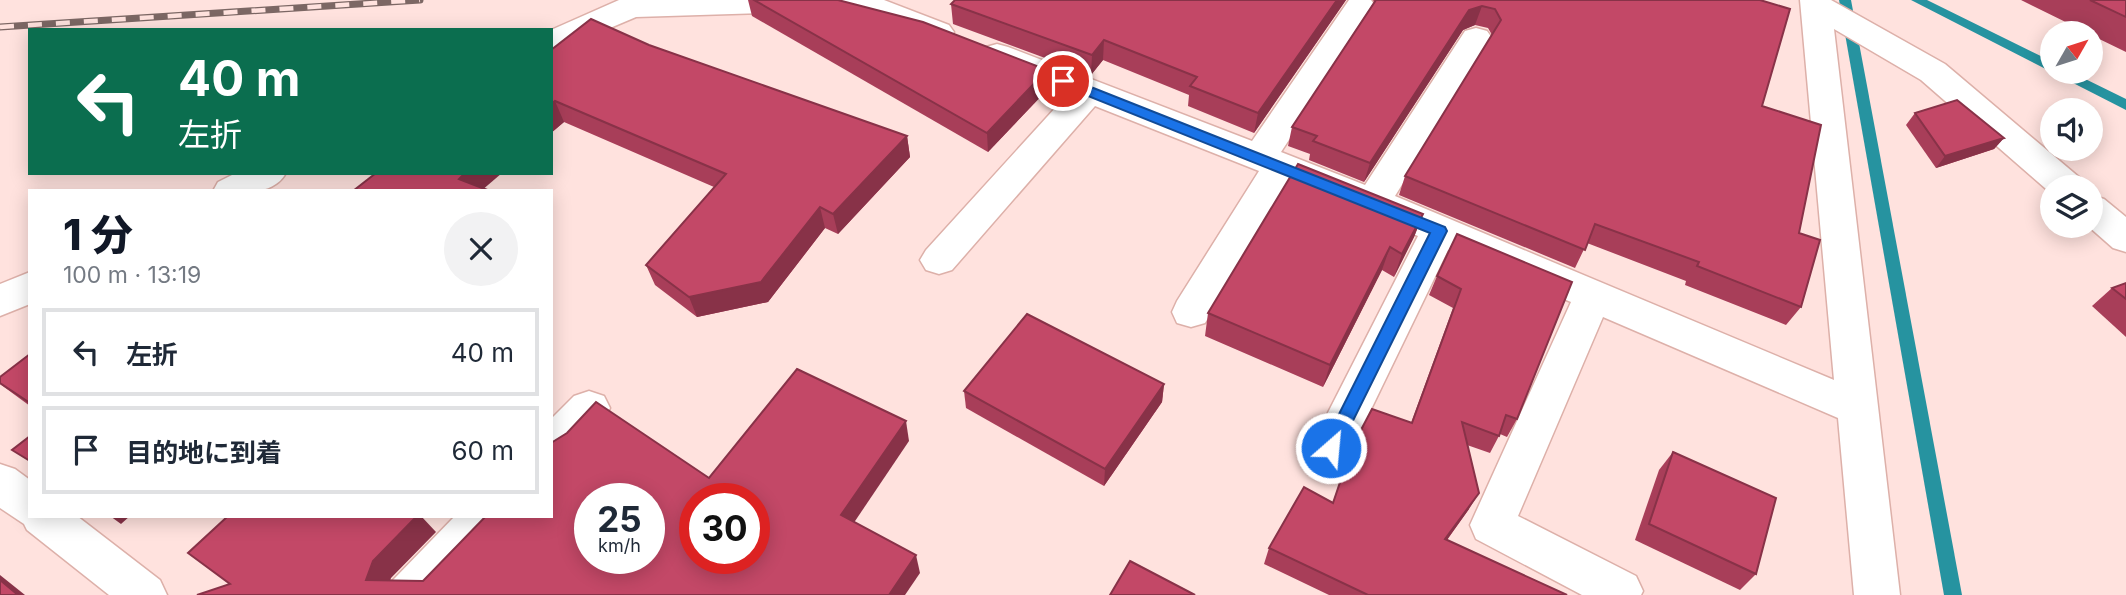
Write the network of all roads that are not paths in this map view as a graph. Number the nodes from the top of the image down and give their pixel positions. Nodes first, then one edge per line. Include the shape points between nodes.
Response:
1 (854, 0) edge
2 (1816, 2) edge
3 (639, 4) edge
4 (1360, 7) dead end
5 (1476, 38) dead end
6 (553, 42) edge
7 (1089, 91) junction
8 (1270, 162) junction
9 (264, 175) edge
10 (2053, 175) edge
11 (235, 189) edge
12 (1373, 202) junction
13 (2103, 218) edge
14 (1439, 231) junction
15 (2126, 238) edge
16 (939, 260) dead end
17 (28, 288) edge
18 (1593, 296) junction
19 (0, 301) edge
20 (1191, 312) dead end
21 (589, 408) edge
22 (1858, 408) junction
23 (553, 446) edge
24 (1331, 448) dead end
25 (0, 482) edge
26 (28, 504) edge
27 (45, 518) edge
28 (483, 518) edge
29 (1620, 591) dead end
30 (134, 593) edge
31 (409, 595) edge
32 (1877, 595) edge

1 - 3 street
1 - 7 street
2 - 10 street via 1933,72
2 - 22 street
3 - 6 street
4 - 8 street
5 - 12 street
7 - 8 street
7 - 16 street
8 - 12 street
8 - 20 street
9 - 11 street
12 - 14 street
13 - 15 street
14 - 18 street
14 - 24 street
17 - 19 street
18 - 22 street
18 - 29 street via 1492,525
21 - 23 street
22 - 32 street
25 - 26 street
27 - 30 street
28 - 31 street

